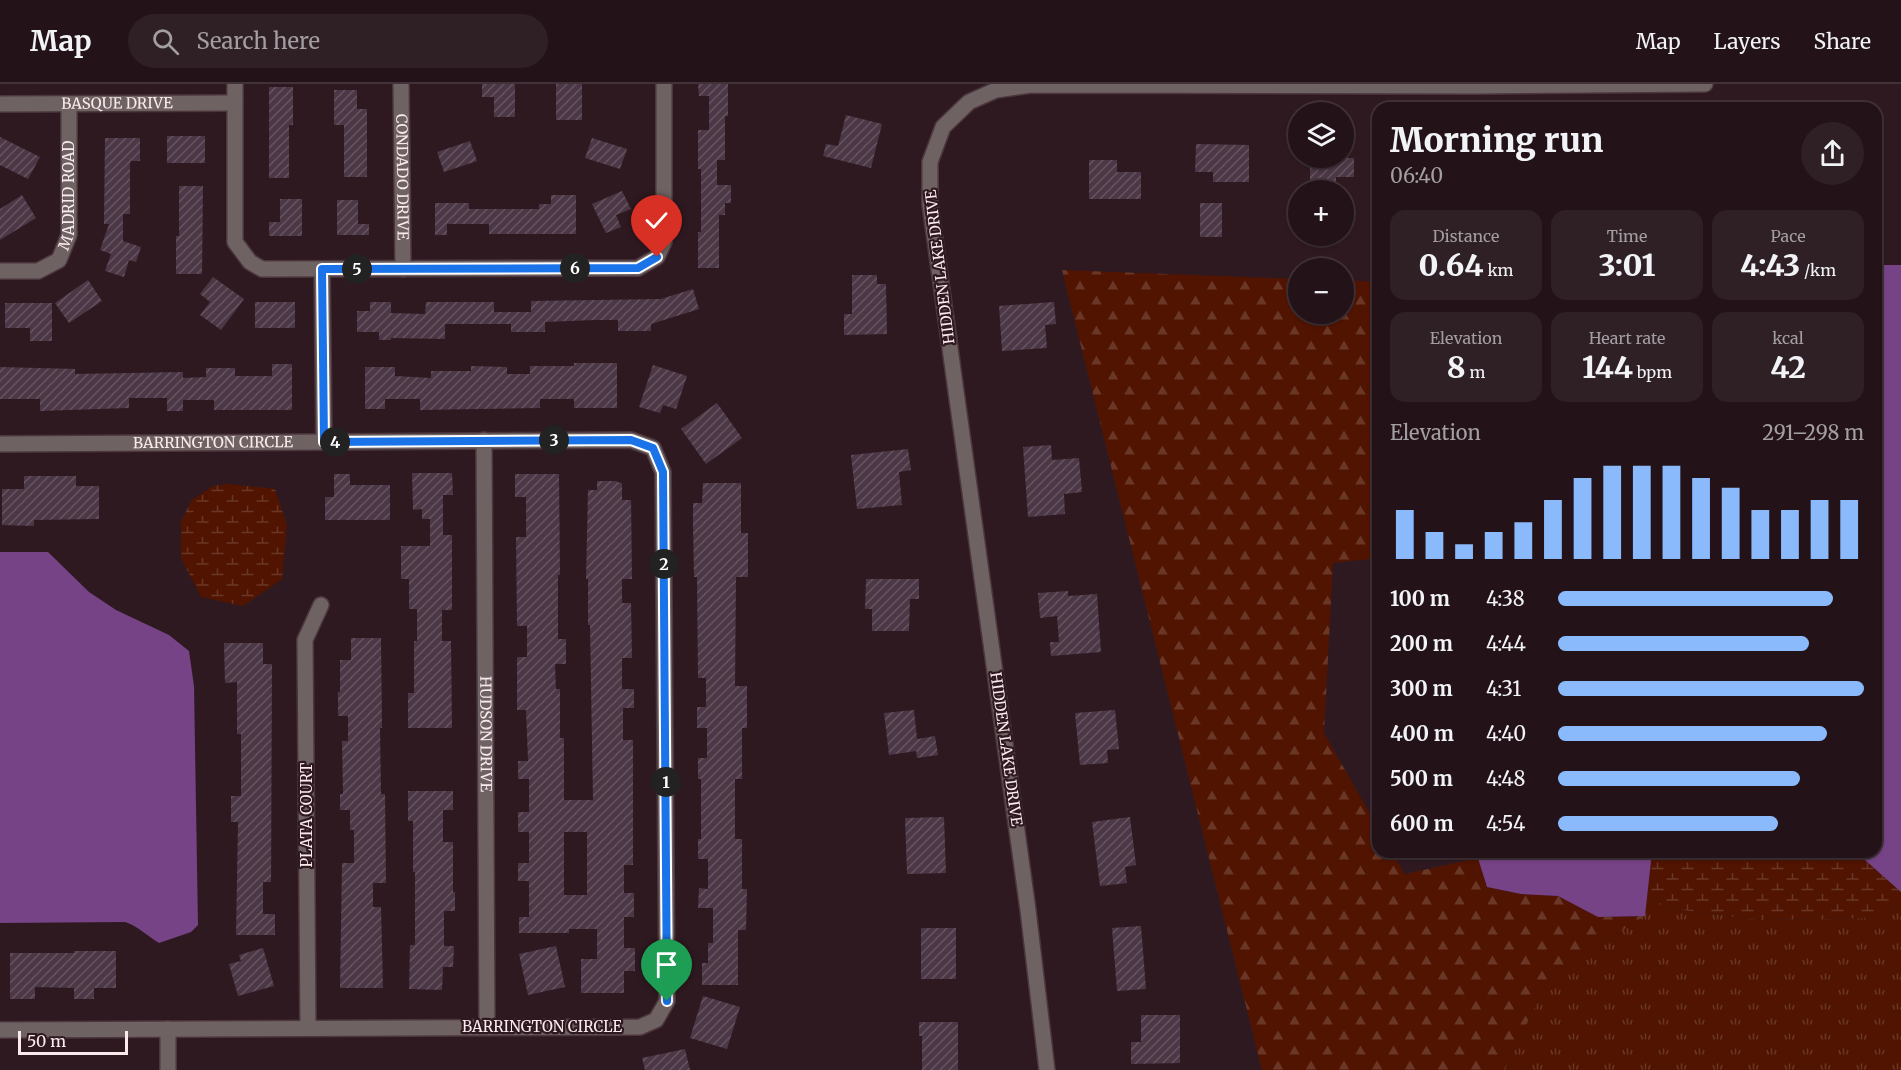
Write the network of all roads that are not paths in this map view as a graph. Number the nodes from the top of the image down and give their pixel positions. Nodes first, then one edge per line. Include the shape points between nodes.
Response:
1 (235, 84) edge
2 (401, 84) edge
3 (664, 84) edge
4 (1705, 84) edge
5 (1366, 85) edge
6 (235, 103) junction
7 (0, 104) edge
8 (69, 104) junction
9 (322, 269) junction
10 (403, 269) junction
11 (0, 271) edge
12 (484, 440) junction
13 (324, 442) junction
14 (0, 444) edge
15 (321, 605) dead end
16 (487, 1027) junction
17 (308, 1028) junction
18 (168, 1029) junction
19 (0, 1030) edge
20 (168, 1070) edge
21 (1047, 1070) edge

1 - 6 street
2 - 10 street, CONDADO DRIVE
3 - 10 street via 664,242 657,257 638,268
4 - 5 street, HIDDEN LAKE DRIVE
5 - 21 street, HIDDEN LAKE DRIVE via 1031,85 996,90 969,102 943,127 930,162 930,204
6 - 8 street, BASQUE DRIVE
6 - 9 street via 235,242 250,262 262,269
7 - 8 street, BASQUE DRIVE
8 - 11 street, MADRID ROAD via 69,235 59,260 38,271
9 - 10 street
9 - 13 street
12 - 13 street, BARRINGTON CIRCLE
12 - 16 street, HUDSON DRIVE
12 - 16 street, BARRINGTON CIRCLE via 631,440 653,448 663,472 667,1001 656,1020 640,1027
13 - 14 street, BARRINGTON CIRCLE
15 - 17 street, PLATA COURT via 305,639
16 - 17 street, BARRINGTON CIRCLE
17 - 18 street, BARRINGTON CIRCLE
18 - 19 street, BARRINGTON CIRCLE
18 - 20 street

